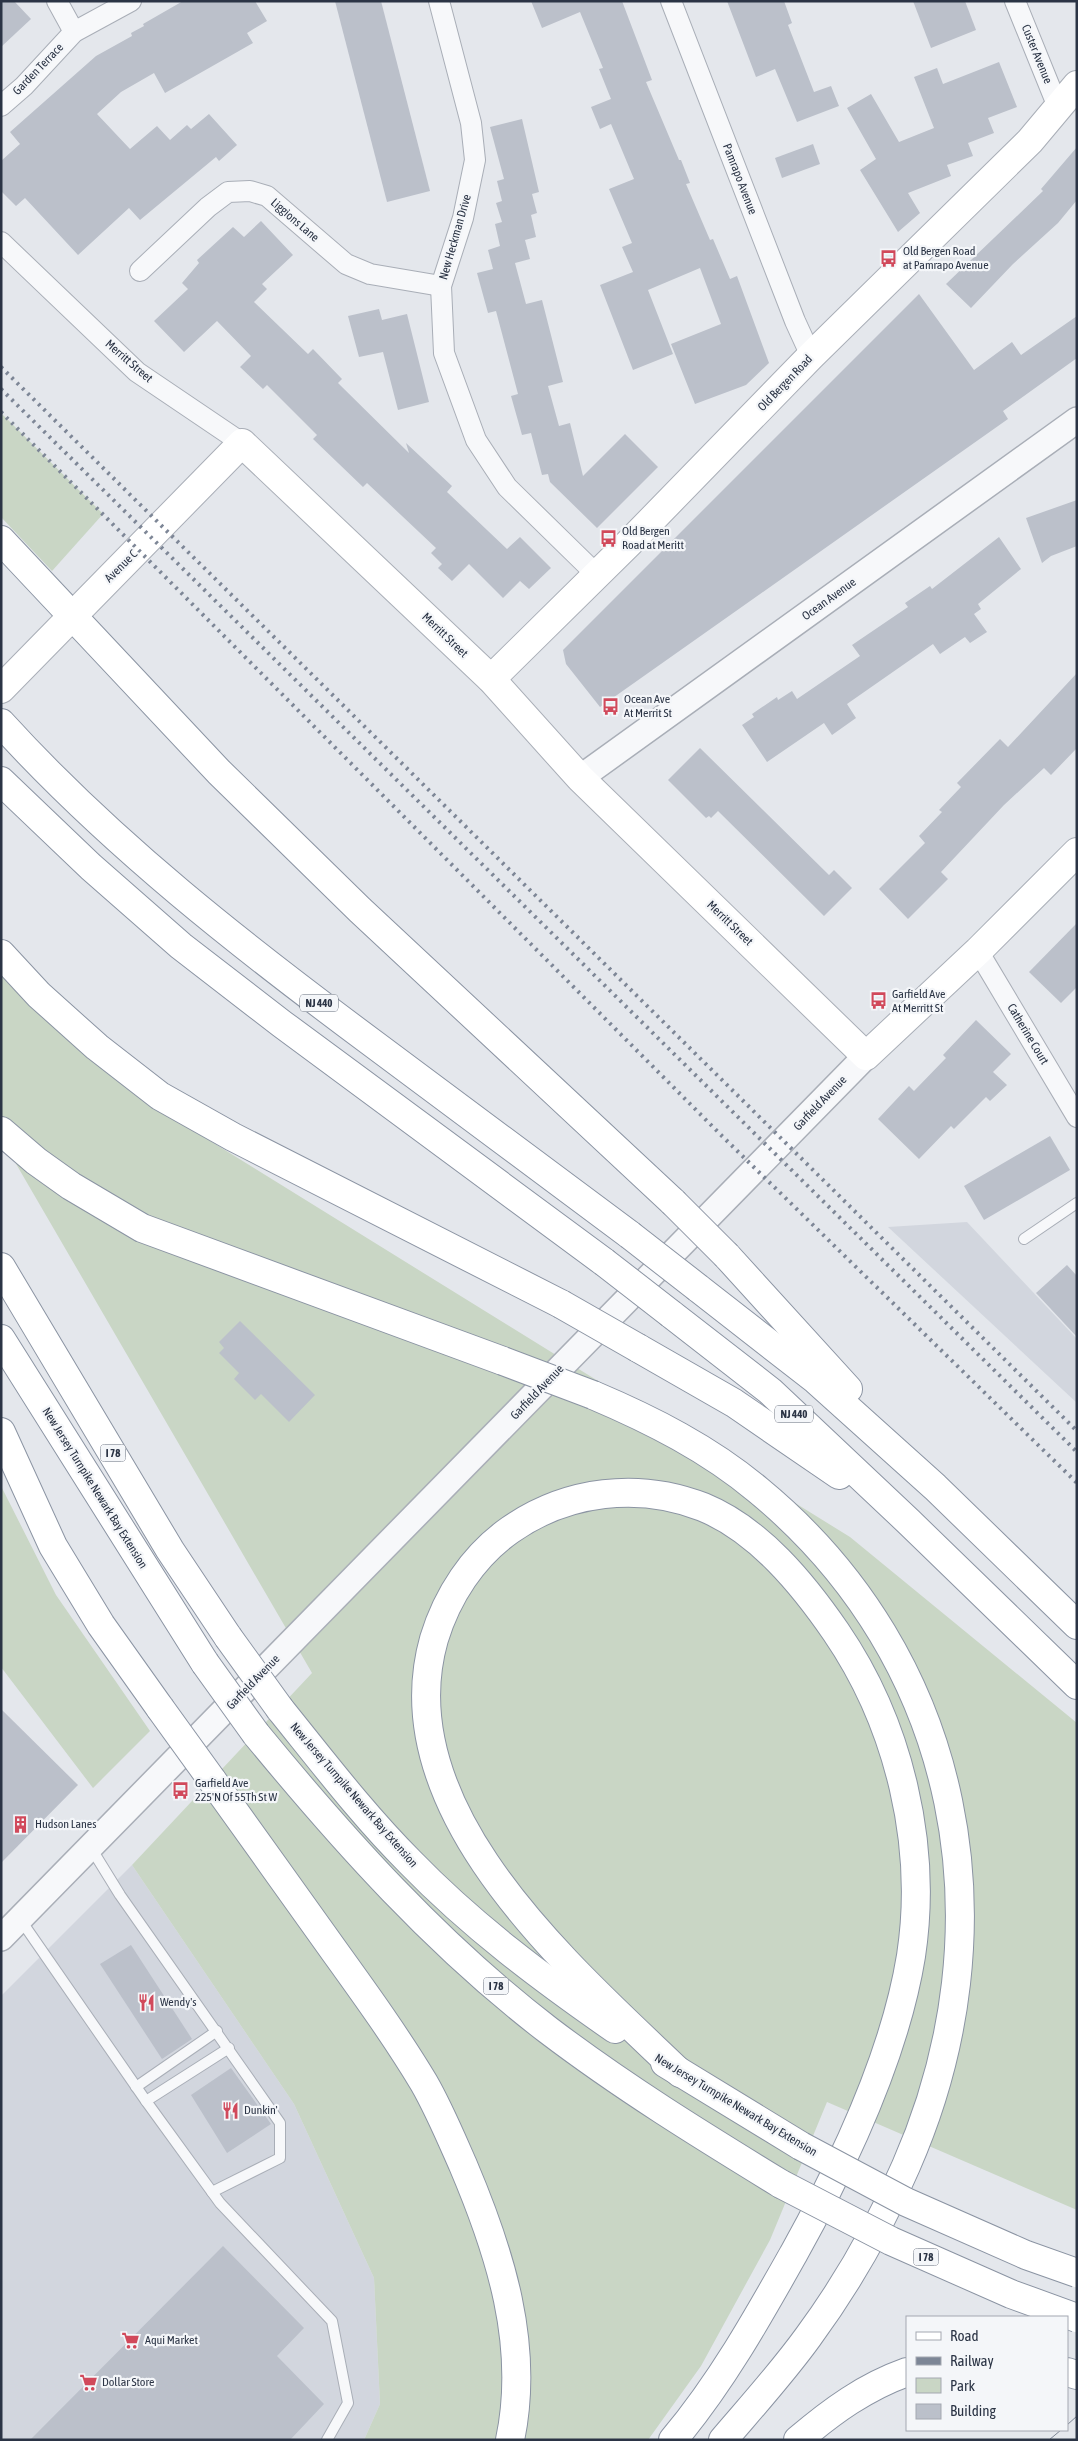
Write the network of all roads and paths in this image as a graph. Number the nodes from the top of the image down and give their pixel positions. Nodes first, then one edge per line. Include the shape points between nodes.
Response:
1 (57, 1) edge
2 (131, 1) edge
3 (439, 1) edge
4 (671, 1) edge
5 (1015, 1) edge
6 (74, 32) junction
7 (1077, 85) edge
8 (1, 106) edge
9 (1058, 107) junction
10 (1, 242) edge
11 (140, 271) dead end
12 (441, 286) junction
13 (812, 356) junction
14 (1077, 420) edge
15 (242, 443) junction
16 (1, 540) edge
17 (597, 575) junction
18 (71, 616) junction
19 (491, 680) junction
20 (1, 689) edge
21 (1, 723) edge
22 (580, 778) junction
23 (1, 781) edge
24 (1077, 852) edge
25 (978, 950) junction
26 (1, 954) edge
27 (866, 1056) junction
28 (1077, 1118) edge
29 (1, 1131) edge
30 (1077, 1203) edge
31 (1024, 1238) dead end
32 (1, 1267) edge
33 (1, 1339) edge
34 (1, 1432) edge
35 (935, 1487) junction
36 (909, 1522) junction
37 (1077, 1624) edge
38 (1077, 1686) edge
39 (91, 1848) junction
40 (20, 1919) junction
41 (1, 1938) edge
42 (217, 2031) junction
43 (229, 2048) junction
44 (680, 2074) junction
45 (136, 2087) junction
46 (146, 2101) junction
47 (212, 2192) junction
48 (1077, 2273) edge
49 (1077, 2318) edge
50 (906, 2372) edge
51 (327, 2440) edge
52 (510, 2440) edge
53 (673, 2440) edge
54 (723, 2440) edge
55 (798, 2440) edge

1 - 6 street
2 - 6 street, Garden Terrace
3 - 12 street, New Heckman Drive via 471,123 475,160 463,218
4 - 13 street, Pamrapo Avenue via 795,321
5 - 9 street, Custer Avenue
6 - 8 street, Garden Terrace
7 - 9 main road, Old Bergen Road
9 - 13 main road, Old Bergen Road via 1030,141
10 - 15 street, Merritt Street via 136,372
11 - 12 street, Liggions Lane via 208,206 228,192 250,191 267,196 346,264 370,274
12 - 17 street, New Heckman Drive via 444,353 476,440 507,487
13 - 17 main road, Old Bergen Road
14 - 22 street, Ocean Avenue
15 - 18 main road, Avenue C
15 - 19 main road, Merritt Street
16 - 18 main road
17 - 19 main road, Old Bergen Road
18 - 20 main road, Avenue C
18 - 35 main road, bridge via 218,772 728,1256
19 - 22 main road, Merritt Street
21 - 35 main road, NJ 440, bridge via 120,840 211,920 630,1235 816,1380
22 - 27 main road, Merritt Street
23 - 36 main road, NJ 440, bridge via 91,867 181,946 604,1262 770,1391
24 - 25 main road, Garfield Avenue
25 - 27 main road, Garfield Avenue
25 - 28 street, Catherine Court
26 - 36 main road, bridge via 39,995 97,1047 160,1096 233,1138 561,1304 734,1403
27 - 39 street, Garfield Avenue
29 - 54 main road, bridge via 71,1186 142,1228 503,1361 636,1413 674,1433 718,1460 796,1524 860,1600 891,1647 916,1697 934,1746 952,1812 960,1869 962,1922 958,1979 949,2035 930,2102 907,2164 847,2281 807,2339
30 - 31 lane
32 - 44 main road, New Jersey Turnpike Newark Bay Extension / I 78, bridge via 170,1550 280,1709 343,1786 410,1862 486,1934
33 - 49 main road, New Jersey Turnpike Newark Bay Extension / I 78, bridge via 205,1663 256,1734 389,1887 473,1966 547,2029 655,2107 781,2184 891,2241 1011,2294
34 - 52 main road, bridge via 53,1546 101,1624 394,2034 425,2085 476,2196 495,2250 513,2323 518,2370 516,2413
35 - 37 main road, NJ 440
36 - 38 main road, NJ 440
39 - 40 street, Garfield Avenue
39 - 42 lane via 120,1895
40 - 41 street, Garfield Avenue
40 - 45 lane
42 - 43 lane
42 - 45 lane
43 - 46 lane
43 - 47 lane via 280,2123 280,2158
44 - 48 main road, New Jersey Turnpike Newark Bay Extension / I 78, bridge via 801,2146 906,2202 1026,2255
44 - 53 main road via 569,1966 505,1892 465,1831 450,1800 430,1735 427,1705 431,1650 449,1599 465,1575 502,1536 525,1519 551,1506 604,1493 656,1494 707,1508 749,1535 800,1586 840,1638 879,1710 901,1779 913,1851 915,1883 911,1952 894,2025 875,2081 843,2156 774,2289 730,2362
45 - 46 lane
46 - 47 lane
47 - 51 lane via 332,2321 348,2403
50 - 55 main road via 848,2399

